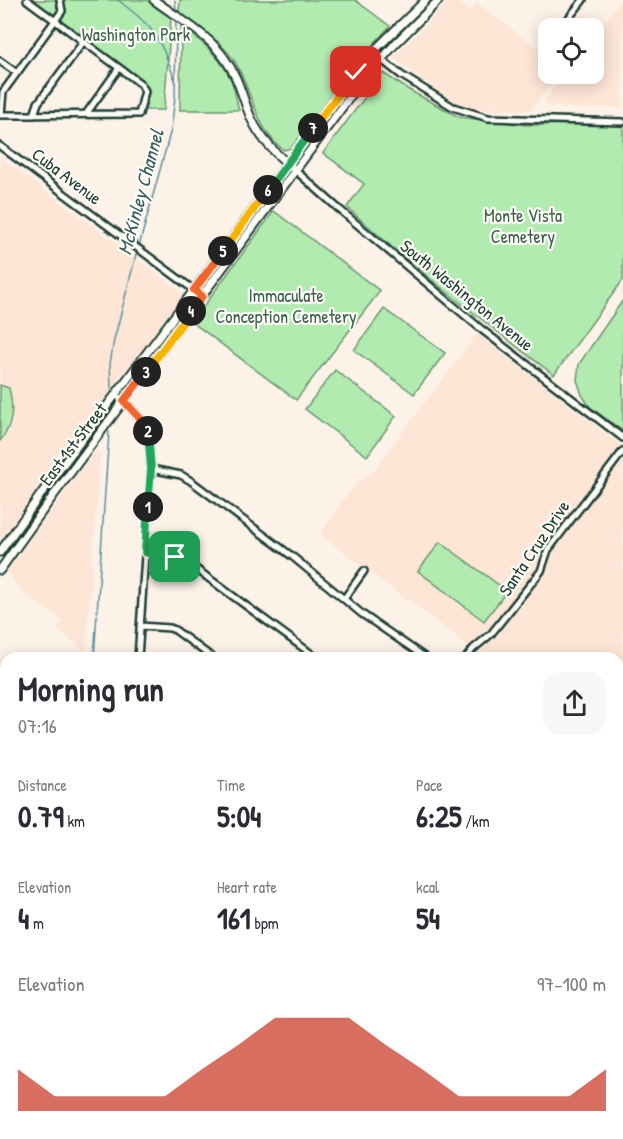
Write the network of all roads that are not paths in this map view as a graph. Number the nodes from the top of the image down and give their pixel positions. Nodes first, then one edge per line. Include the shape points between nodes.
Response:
1 (27, 0) edge
2 (60, 0) edge
3 (154, 0) edge
4 (426, 0) edge
5 (439, 0) edge
6 (583, 0) edge
7 (569, 18) edge
8 (55, 21) junction
9 (84, 41) junction
10 (373, 52) junction
11 (0, 60) edge
12 (381, 60) junction
13 (119, 68) junction
14 (16, 73) junction
15 (86, 114) junction
16 (1, 115) edge
17 (34, 115) junction
18 (623, 122) edge
19 (0, 146) edge
20 (287, 164) junction
21 (296, 171) junction
22 (194, 290) junction
23 (202, 296) junction
24 (154, 344) junction
25 (162, 351) junction
26 (115, 395) junction
27 (124, 401) junction
28 (623, 438) edge
29 (623, 451) edge
30 (151, 469) junction
31 (0, 552) edge
32 (145, 552) junction
33 (0, 570) edge
34 (364, 572) dead end
35 (344, 599) junction
36 (140, 626) junction
37 (138, 652) edge
38 (205, 652) edge
39 (309, 652) edge
40 (417, 652) edge
41 (471, 652) edge

1 - 8 street
2 - 8 street via 62,11
3 - 20 main road via 225,58 241,86 259,133
4 - 10 main road, East 1st Street
5 - 12 main road, East 1st Street
6 - 7 street
8 - 9 street
8 - 14 street
9 - 13 street
9 - 17 street via 38,103
10 - 12 street
10 - 20 main road, East 1st Street
11 - 14 street
12 - 18 street via 453,107 488,118
12 - 21 main road, East 1st Street
13 - 15 street
13 - 15 street via 145,91 139,114
14 - 16 street via 3,92
15 - 17 street
16 - 17 street
19 - 22 street, Cuba Avenue
20 - 21 main road
20 - 22 main road, East 1st Street
21 - 23 main road, East 1st Street
21 - 28 street, South Washington Avenue via 481,329
22 - 23 street, Cuba Avenue
22 - 24 main road, East 1st Street
23 - 25 main road, East 1st Street
24 - 25 street
24 - 26 main road, East 1st Street
25 - 27 main road, East 1st Street
26 - 27 street
26 - 31 main road, East 1st Street
27 - 30 street via 148,427
27 - 33 main road, East 1st Street
29 - 41 street, Santa Cruz Drive via 548,550 541,571 491,634
30 - 32 street
30 - 35 street via 191,481
32 - 36 street
32 - 39 street via 188,563
34 - 35 street
35 - 40 street
36 - 37 street
36 - 38 street via 175,630

